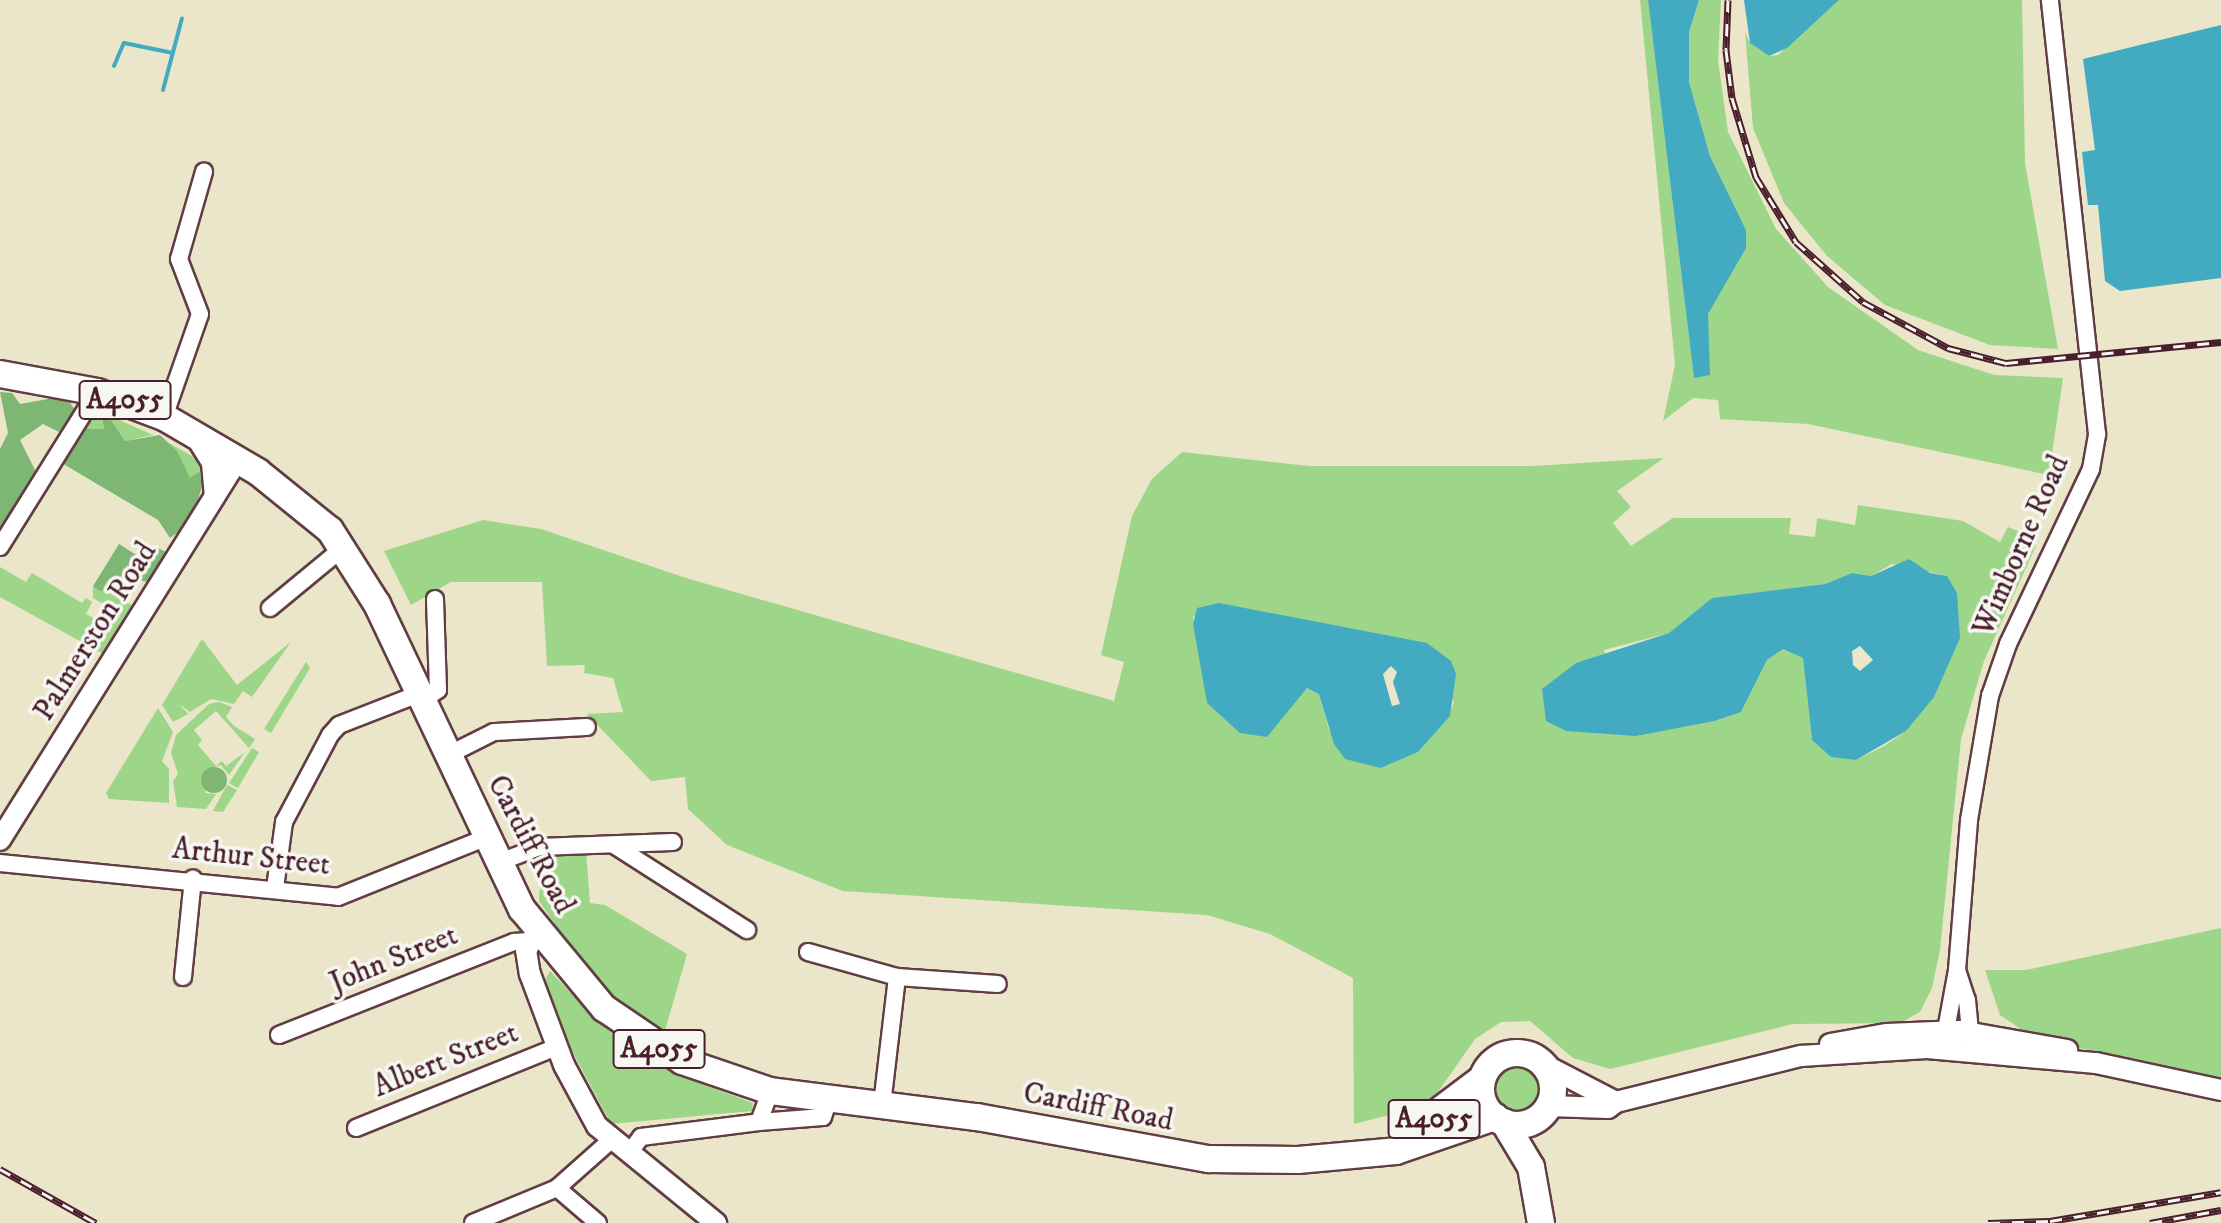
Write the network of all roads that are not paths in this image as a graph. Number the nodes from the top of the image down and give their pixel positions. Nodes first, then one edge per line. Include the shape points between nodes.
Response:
1 (2050, 0) edge
2 (204, 172) dead end
3 (0, 374) edge
4 (97, 392) junction
5 (164, 417) junction
6 (193, 432) junction
7 (238, 459) junction
8 (215, 496) junction
9 (0, 547) edge
10 (344, 547) junction
11 (435, 599) dead end
12 (270, 608) dead end
13 (422, 697) junction
14 (587, 727) dead end
15 (448, 755) junction
16 (485, 838) junction
17 (0, 840) edge
18 (673, 842) dead end
19 (613, 845) junction
20 (0, 863) edge
21 (497, 863) junction
22 (193, 879) junction
23 (275, 888) junction
24 (747, 930) dead end
25 (533, 937) junction
26 (808, 952) dead end
27 (1957, 970) junction
28 (183, 977) dead end
29 (897, 977) junction
30 (998, 984) dead end
31 (279, 1035) dead end
32 (1944, 1040) junction
33 (1971, 1042) junction
34 (556, 1047) junction
35 (1543, 1064) junction
36 (1483, 1078) junction
37 (2221, 1090) edge
38 (770, 1091) junction
39 (829, 1099) junction
40 (1616, 1102) junction
41 (882, 1105) junction
42 (1546, 1110) junction
43 (1499, 1120) junction
44 (759, 1122) junction
45 (356, 1128) dead end
46 (611, 1140) junction
47 (1378, 1150) junction
48 (629, 1153) junction
49 (1531, 1167) junction
50 (557, 1188) junction
51 (473, 1223) edge
52 (598, 1223) edge
53 (716, 1223) edge
54 (1541, 1223) edge

1 - 27 street, Wimborne Road via 2097,434 2091,469 1992,688 1968,833
2 - 5 street via 179,259 199,300 200,314
3 - 4 main road, Cardiff Road / A4055
4 - 5 main road, Cardiff Road / A4055
4 - 9 street
5 - 6 main road, Cardiff Road / A4055
6 - 7 main road, Cardiff Road / A4055
6 - 8 street via 212,463
7 - 8 street, Palmerston Road
7 - 10 main road, Cardiff Road / A4055 via 289,495
8 - 17 street, Palmerston Road
10 - 12 street
10 - 13 main road, Cardiff Road / A4055
11 - 13 street via 438,690
13 - 15 main road, Cardiff Road / A4055
13 - 23 street via 339,725 330,735 284,822
14 - 15 street via 494,732
15 - 16 main road, Cardiff Road / A4055
16 - 21 main road, Cardiff Road / A4055
16 - 23 street, Arthur Street via 338,897
18 - 19 street
19 - 21 street via 539,847
19 - 24 street
20 - 22 street, Arthur Street
21 - 25 main road, Cardiff Road / A4055
22 - 23 street, Arthur Street
22 - 28 street
25 - 31 street, John Street
25 - 34 street via 526,960
25 - 38 main road, Cardiff Road / A4055 via 632,1031 705,1072
26 - 29 street
27 - 32 street, Wimborne Road
27 - 33 street, Wimborne Road via 1967,1000
29 - 30 street
29 - 41 street
32 - 33 street
32 - 40 street via 1801,1056
33 - 37 street
34 - 45 street, Albert Street
34 - 46 street via 581,1100
35 - 36 main road via 1511,1053 1491,1063
35 - 40 street
35 - 42 main road via 1553,1084
36 - 43 main road via 1483,1102
36 - 47 main road, Cardiff Road / A4055 via 1430,1123
38 - 39 main road, Cardiff Road / A4055
38 - 44 street
39 - 41 main road, Cardiff Road / A4055
39 - 44 street via 823,1117
40 - 42 street via 1608,1108
41 - 47 main road, Cardiff Road / A4055 via 1209,1159 1298,1160
42 - 43 main road via 1524,1124
42 - 49 main road, A4055
43 - 47 main road, Cardiff Road / A4055 via 1396,1151
43 - 49 main road, A4055
44 - 48 street via 641,1137
46 - 48 street
46 - 50 street
48 - 53 street
49 - 54 main road, A4055
50 - 51 street
50 - 52 street

